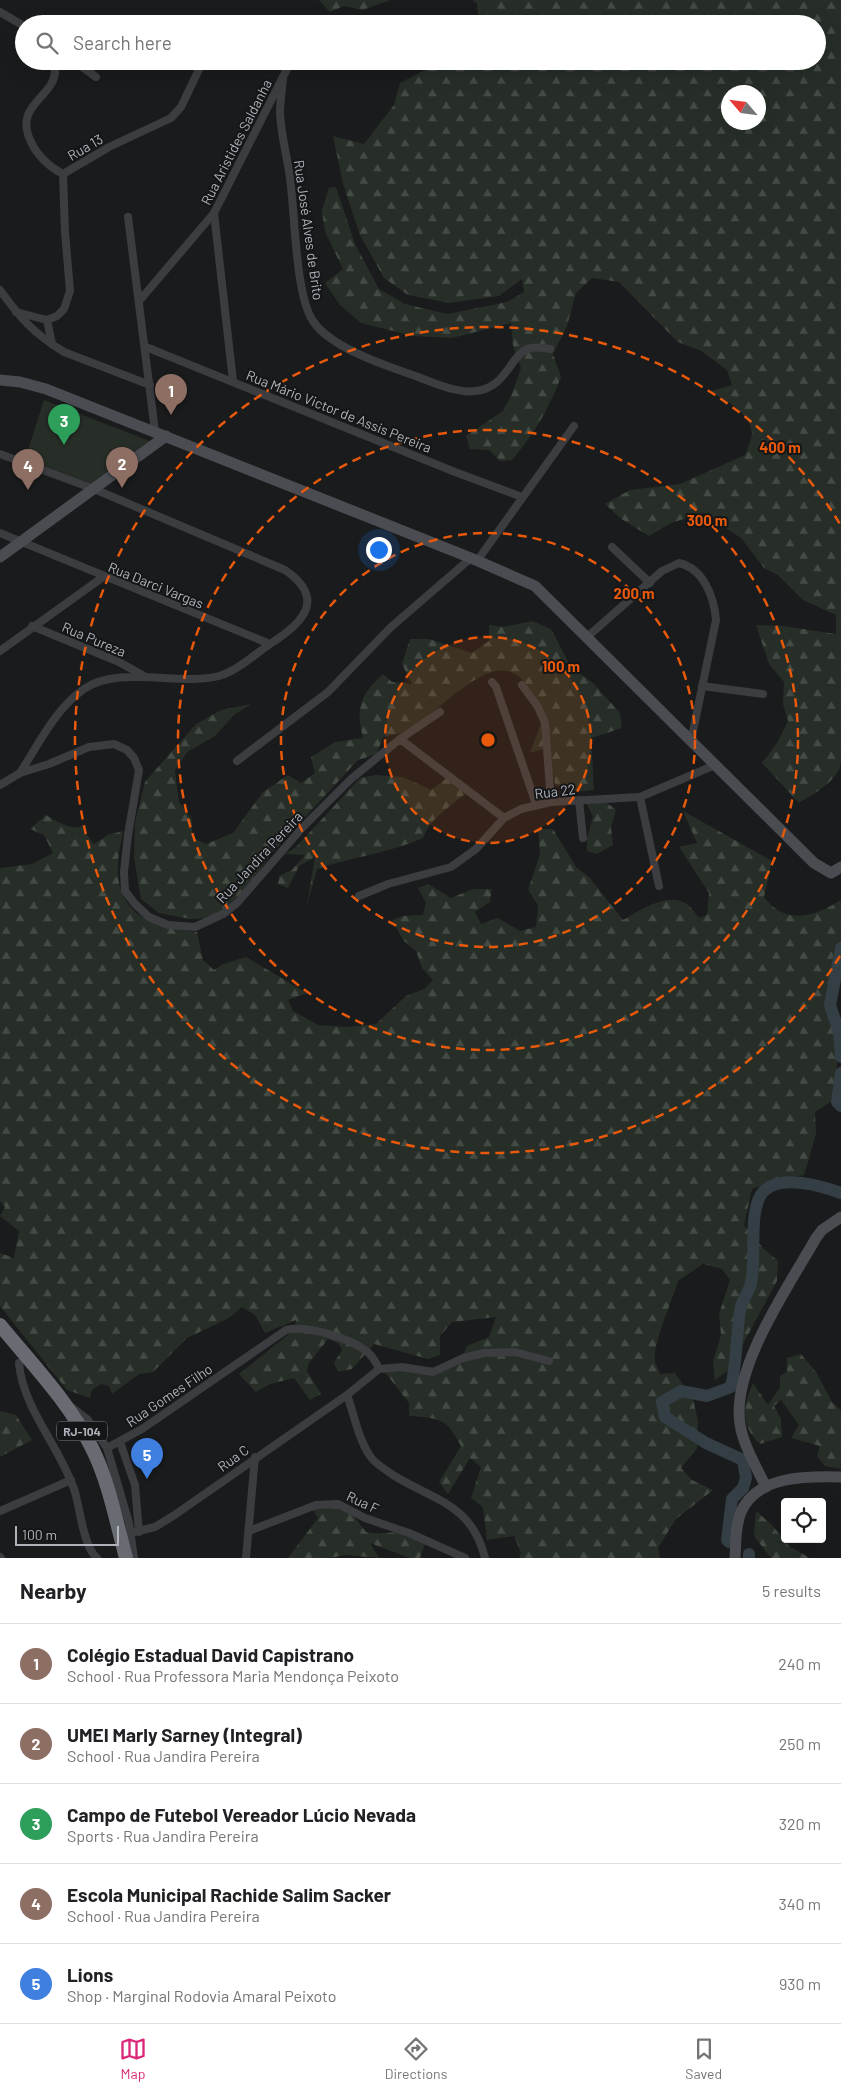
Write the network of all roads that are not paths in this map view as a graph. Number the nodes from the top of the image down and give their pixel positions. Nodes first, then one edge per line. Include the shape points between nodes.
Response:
1 (0, 12) edge
2 (15, 21) edge
3 (54, 70) edge
4 (86, 70) edge
5 (199, 70) edge
6 (287, 70) edge
7 (96, 77) dead end
8 (283, 79) junction
9 (63, 174) junction
10 (214, 213) junction
11 (128, 217) dead end
12 (0, 290) edge
13 (140, 300) junction
14 (16, 312) junction
15 (47, 320) junction
16 (52, 344) junction
17 (146, 347) junction
18 (550, 349) dead end
19 (0, 380) edge
20 (233, 381) junction
21 (150, 386) junction
22 (574, 426) dead end
23 (155, 431) junction
24 (166, 436) junction
25 (0, 454) edge
26 (94, 489) junction
27 (522, 497) junction
28 (0, 534) edge
29 (20, 542) junction
30 (612, 547) dead end
31 (0, 557) edge
32 (474, 560) junction
33 (103, 577) junction
34 (650, 583) junction
35 (32, 626) junction
36 (586, 638) junction
37 (270, 644) junction
38 (0, 651) edge
39 (144, 676) junction
40 (492, 682) dead end
41 (522, 685) dead end
42 (702, 686) junction
43 (763, 694) dead end
44 (440, 712) dead end
45 (400, 739) junction
46 (691, 741) junction
47 (237, 761) dead end
48 (716, 766) junction
49 (20, 773) junction
50 (0, 785) edge
51 (640, 796) junction
52 (579, 800) junction
53 (551, 802) junction
54 (536, 804) junction
55 (504, 818) junction
56 (583, 838) dead end
57 (841, 866) edge
58 (659, 886) dead end
59 (359, 896) dead end
60 (841, 1217) edge
61 (0, 1325) edge
62 (0, 1339) edge
63 (549, 1361) dead end
64 (19, 1362) junction
65 (379, 1369) junction
66 (347, 1395) junction
67 (63, 1402) junction
68 (120, 1442) junction
69 (107, 1448) junction
70 (255, 1457) junction
71 (114, 1472) junction
72 (841, 1477) edge
73 (70, 1480) junction
74 (108, 1486) junction
75 (766, 1487) junction
76 (0, 1511) edge
77 (249, 1531) junction
78 (139, 1532) junction
79 (130, 1533) junction
80 (95, 1557) edge
81 (127, 1557) edge
82 (246, 1558) edge
83 (465, 1558) edge
84 (485, 1558) edge
85 (735, 1558) edge

1 - 2 street
3 - 9 street via 50,85 26,121 26,133 46,164
4 - 7 street
5 - 9 street, Rua 13 via 181,108 171,118 109,147
6 - 8 street, Rua Aristides Saldanha
8 - 10 street, Rua Aristides Saldanha
8 - 18 street, Rua José Alves de Brito via 282,133 304,299 313,322 340,344 364,356 456,390 476,391 494,384 507,373 523,351 529,348
9 - 15 street, Rua 13 via 70,291 64,309
10 - 13 street, Rua Aristides Saldanha
10 - 20 street
11 - 13 street
12 - 14 street
13 - 17 street
14 - 15 street
14 - 16 street via 26,325
15 - 16 street
16 - 21 street via 64,352
17 - 20 street, Rua Mário Victor de Assis Pereira
17 - 21 street
19 - 23 street via 46,389
20 - 27 street, Rua Mário Victor de Assis Pereira
21 - 23 street
22 - 27 street
23 - 24 street
24 - 26 street
24 - 32 street
25 - 26 street
26 - 29 street
26 - 37 street via 285,570 304,586 308,598 300,622
27 - 32 street
28 - 29 street, Rua Darci Vargas
29 - 31 street
29 - 33 street, Rua Darci Vargas
30 - 34 street
32 - 36 street via 534,586
32 - 47 street via 391,627 328,692
33 - 35 street
33 - 37 street, Rua Darci Vargas
34 - 36 street
34 - 42 street via 662,571 678,563 695,571 710,591 716,620
35 - 38 street
35 - 39 street, Rua Pureza via 119,662
36 - 46 street
37 - 39 street via 220,676 187,679
39 - 49 street via 104,680 84,688 62,710
40 - 54 street
41 - 53 street via 545,723
42 - 43 street
42 - 46 street
44 - 45 street, Rua Jandira Pereira
45 - 49 street, Rua Jandira Pereira via 351,779 302,828 237,903 223,914 195,927 168,925 149,917 125,891 128,835 139,770 127,750 114,744 89,747
45 - 55 street
46 - 48 street
48 - 51 street, Rua 22
48 - 57 street via 824,871 831,874
49 - 50 street, Rua Jandira Pereira
51 - 52 street, Rua 22
51 - 58 street
52 - 53 street, Rua 22
52 - 56 street
53 - 54 street, Rua 22
54 - 55 street, Rua 22
55 - 59 street, Rua 22 via 476,849 450,867 388,884
60 - 75 street via 816,1238 758,1339 748,1369 739,1405 740,1424
61 - 67 highway, RJ-104
62 - 64 highway, RJ-104
63 - 65 street via 515,1352 484,1353 463,1358 433,1372 402,1367
64 - 73 street via 28,1399 61,1457
64 - 81 highway, RJ-104 via 54,1405 83,1450 109,1520
65 - 66 street, Rua C
65 - 68 street, Rua Gomes Filho via 371,1355 356,1345 296,1327 276,1335
66 - 70 street, Rua C
66 - 84 street via 370,1456 395,1476 451,1506 466,1518 480,1540
67 - 69 street via 88,1420
67 - 74 highway, RJ-104 via 92,1449
68 - 69 street, Rua Gomes Filho
68 - 78 street via 135,1485
69 - 71 street
70 - 77 street
70 - 78 street, Rua C via 173,1516
71 - 74 highway
71 - 79 street
72 - 75 street via 785,1480
73 - 76 street
73 - 80 street
74 - 81 highway, RJ-104
75 - 85 street via 749,1499 742,1512
77 - 82 street
77 - 83 street, Rua F via 316,1505 338,1504
78 - 79 street, Rua C
79 - 81 street

